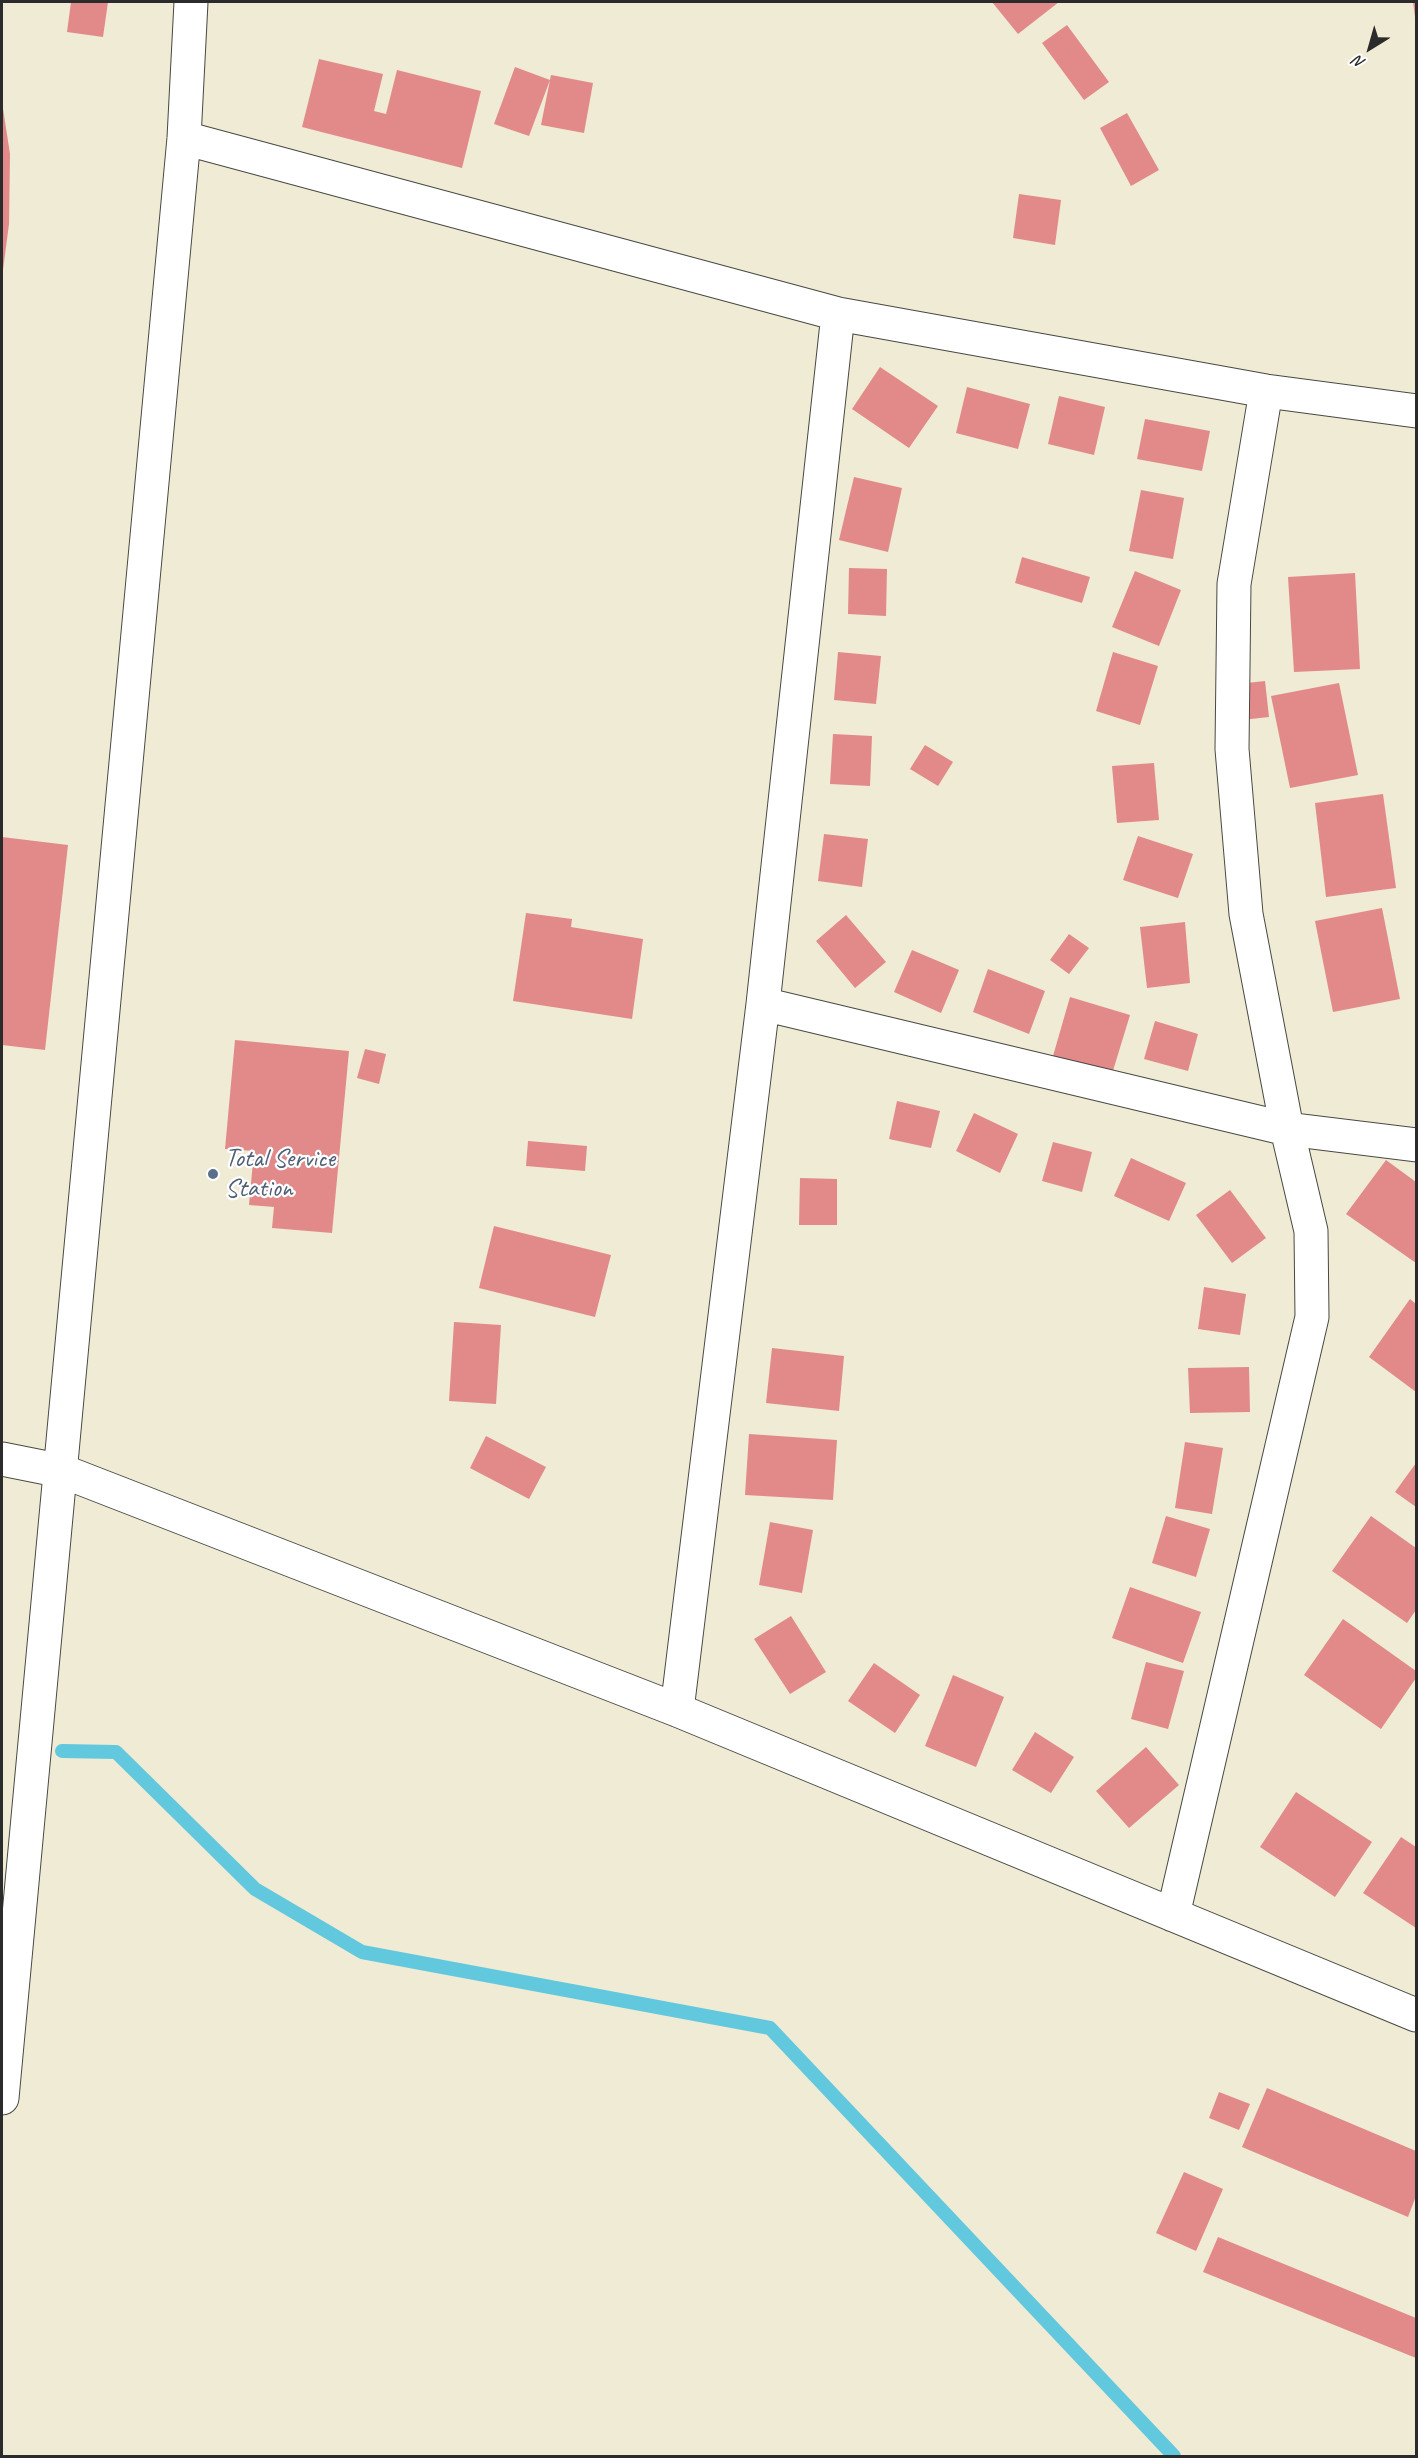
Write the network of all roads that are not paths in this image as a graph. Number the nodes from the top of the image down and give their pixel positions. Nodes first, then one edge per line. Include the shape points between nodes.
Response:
1 (191, 2) edge
2 (184, 138) junction
3 (838, 314) junction
4 (1266, 391) junction
5 (1416, 411) edge
6 (763, 1004) junction
7 (1287, 1129) junction
8 (1416, 1145) edge
9 (2, 1459) edge
10 (62, 1471) junction
11 (677, 1710) junction
12 (1173, 1915) junction
13 (1416, 2015) edge
14 (2, 2098) edge

1 - 2 street
2 - 3 street
2 - 10 street
3 - 4 street
3 - 6 street
4 - 5 street
4 - 7 street via 1234,584 1232,750 1246,914
6 - 7 street
6 - 11 street
7 - 8 street
7 - 12 street via 1311,1231 1312,1317
9 - 10 street
10 - 11 street
10 - 14 street
11 - 12 street
12 - 13 street

